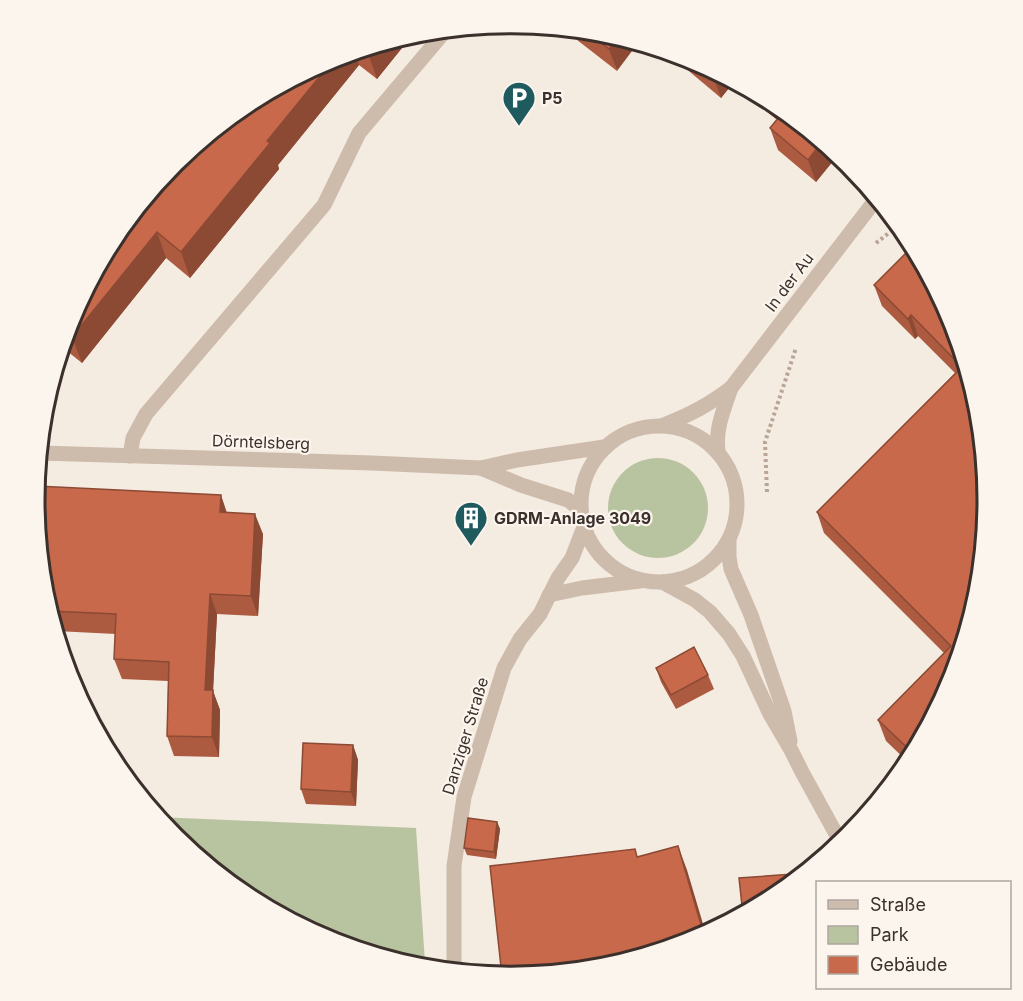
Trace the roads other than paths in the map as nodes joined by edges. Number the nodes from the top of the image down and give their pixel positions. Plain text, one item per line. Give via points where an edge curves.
1 (437, 40) edge
2 (872, 205) edge
3 (730, 388) junction
4 (664, 425) junction
5 (604, 447) junction
6 (718, 451) junction
7 (48, 453) edge
8 (130, 456) junction
9 (481, 468) junction
10 (580, 510) junction
11 (584, 527) junction
12 (729, 540) junction
13 (640, 581) junction
14 (664, 583) junction
15 (549, 596) junction
16 (791, 750) junction
17 (836, 834) edge
18 (454, 963) edge

1 - 8 street via 359,133 324,205 146,414 133,438
2 - 3 street, In der Au
3 - 4 street, In der Au via 711,403
3 - 6 street, In der Au via 719,426
4 - 5 street via 642,426
4 - 6 street via 684,429
5 - 9 street, Dörntelsberg
5 - 10 street via 590,466 582,487
6 - 12 street via 731,471 738,494 737,517
7 - 8 street, Dörntelsberg
8 - 9 street, Dörntelsberg
9 - 10 street, Dörntelsberg via 568,500
10 - 11 street
11 - 13 street via 596,551 615,569
11 - 15 street, Danziger Straße via 572,558
12 - 14 street via 713,562 690,576
12 - 16 street via 731,569 784,711
13 - 14 street
13 - 15 street
14 - 16 street via 695,600 729,634
15 - 18 street, Danziger Straße via 504,668 464,796 454,866
16 - 17 street

